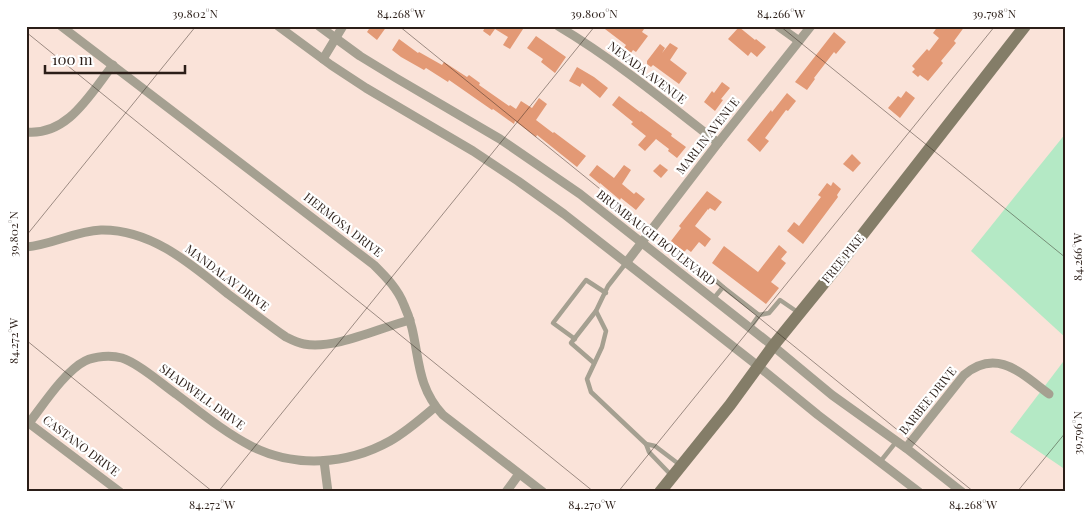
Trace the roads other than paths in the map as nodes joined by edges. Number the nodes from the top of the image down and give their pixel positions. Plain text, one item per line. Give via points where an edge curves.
1 (61, 26) edge
2 (278, 26) edge
3 (319, 26) edge
4 (343, 26) edge
5 (558, 26) edge
6 (778, 26) edge
7 (810, 26) edge
8 (1025, 26) edge
9 (335, 38) junction
10 (798, 41) junction
11 (323, 59) junction
12 (112, 65) junction
13 (26, 132) edge
14 (718, 143) junction
15 (641, 242) junction
16 (26, 247) edge
17 (626, 263) junction
18 (708, 274) dead end
19 (723, 287) junction
20 (606, 293) junction
21 (713, 300) junction
22 (596, 311) junction
23 (799, 313) junction
24 (759, 315) junction
25 (410, 320) junction
26 (750, 328) junction
27 (575, 338) junction
28 (773, 346) junction
29 (594, 363) junction
30 (758, 366) junction
31 (1049, 394) dead end
32 (435, 407) junction
33 (28, 422) edge
34 (897, 441) junction
35 (646, 444) junction
36 (906, 448) junction
37 (324, 461) junction
38 (880, 462) junction
39 (681, 466) junction
40 (519, 474) junction
41 (672, 476) junction
42 (120, 492) edge
43 (328, 492) edge
44 (506, 492) edge
45 (543, 492) edge
46 (660, 492) edge
47 (918, 492) edge
48 (962, 492) edge

1 - 12 street, HERMOSA DRIVE
2 - 11 street
3 - 9 street, BRUMBAUGH BOULEVARD
4 - 9 street
5 - 14 street, NEVADA AVENUE via 640,81
6 - 10 street
7 - 10 street, MARLIN AVENUE
8 - 23 main road, FREE PIKE
9 - 11 street
9 - 15 street, BRUMBAUGH BOULEVARD via 533,161
10 - 14 street, MARLIN AVENUE
11 - 17 street via 518,181
12 - 13 street via 68,119 41,132
12 - 25 street, HERMOSA DRIVE via 374,265 398,293
14 - 15 street, MARLIN AVENUE
15 - 17 street, MARLIN AVENUE
15 - 21 street, BRUMBAUGH BOULEVARD
16 - 25 street, MANDALAY DRIVE via 100,230 143,237 187,262 286,337 304,344 330,344
17 - 20 lane
17 - 30 street
18 - 19 lane
19 - 21 lane
19 - 24 lane
20 - 22 lane
20 - 27 lane via 586,280 553,323
21 - 26 street, BRUMBAUGH BOULEVARD
22 - 27 lane
22 - 29 lane via 606,331
23 - 24 lane via 780,300 769,314
23 - 28 main road, FREE PIKE
24 - 26 lane
25 - 32 street, HERMOSA DRIVE via 419,372
26 - 28 street, BRUMBAUGH BOULEVARD
27 - 29 lane via 571,343
28 - 30 main road, FREE PIKE
28 - 34 street, BRUMBAUGH BOULEVARD via 832,395
29 - 35 lane via 587,379 592,392
30 - 38 street
30 - 39 main road, FREE PIKE
31 - 36 street, BARBEE DRIVE via 1007,364 979,365 964,375
32 - 37 street, SHADWELL DRIVE via 415,424 373,450
32 - 40 street, HERMOSA DRIVE
33 - 37 street, SHADWELL DRIVE via 75,367 91,359 123,358 252,447 291,459
33 - 42 street, CASTANO DRIVE
34 - 36 street, BRUMBAUGH BOULEVARD
34 - 38 lane
35 - 39 lane via 655,446
35 - 41 lane via 649,452
36 - 48 street, BRUMBAUGH BOULEVARD
37 - 43 street
38 - 47 street
39 - 41 main road, FREE PIKE
40 - 44 street
40 - 45 street, HERMOSA DRIVE
41 - 46 main road, FREE PIKE

